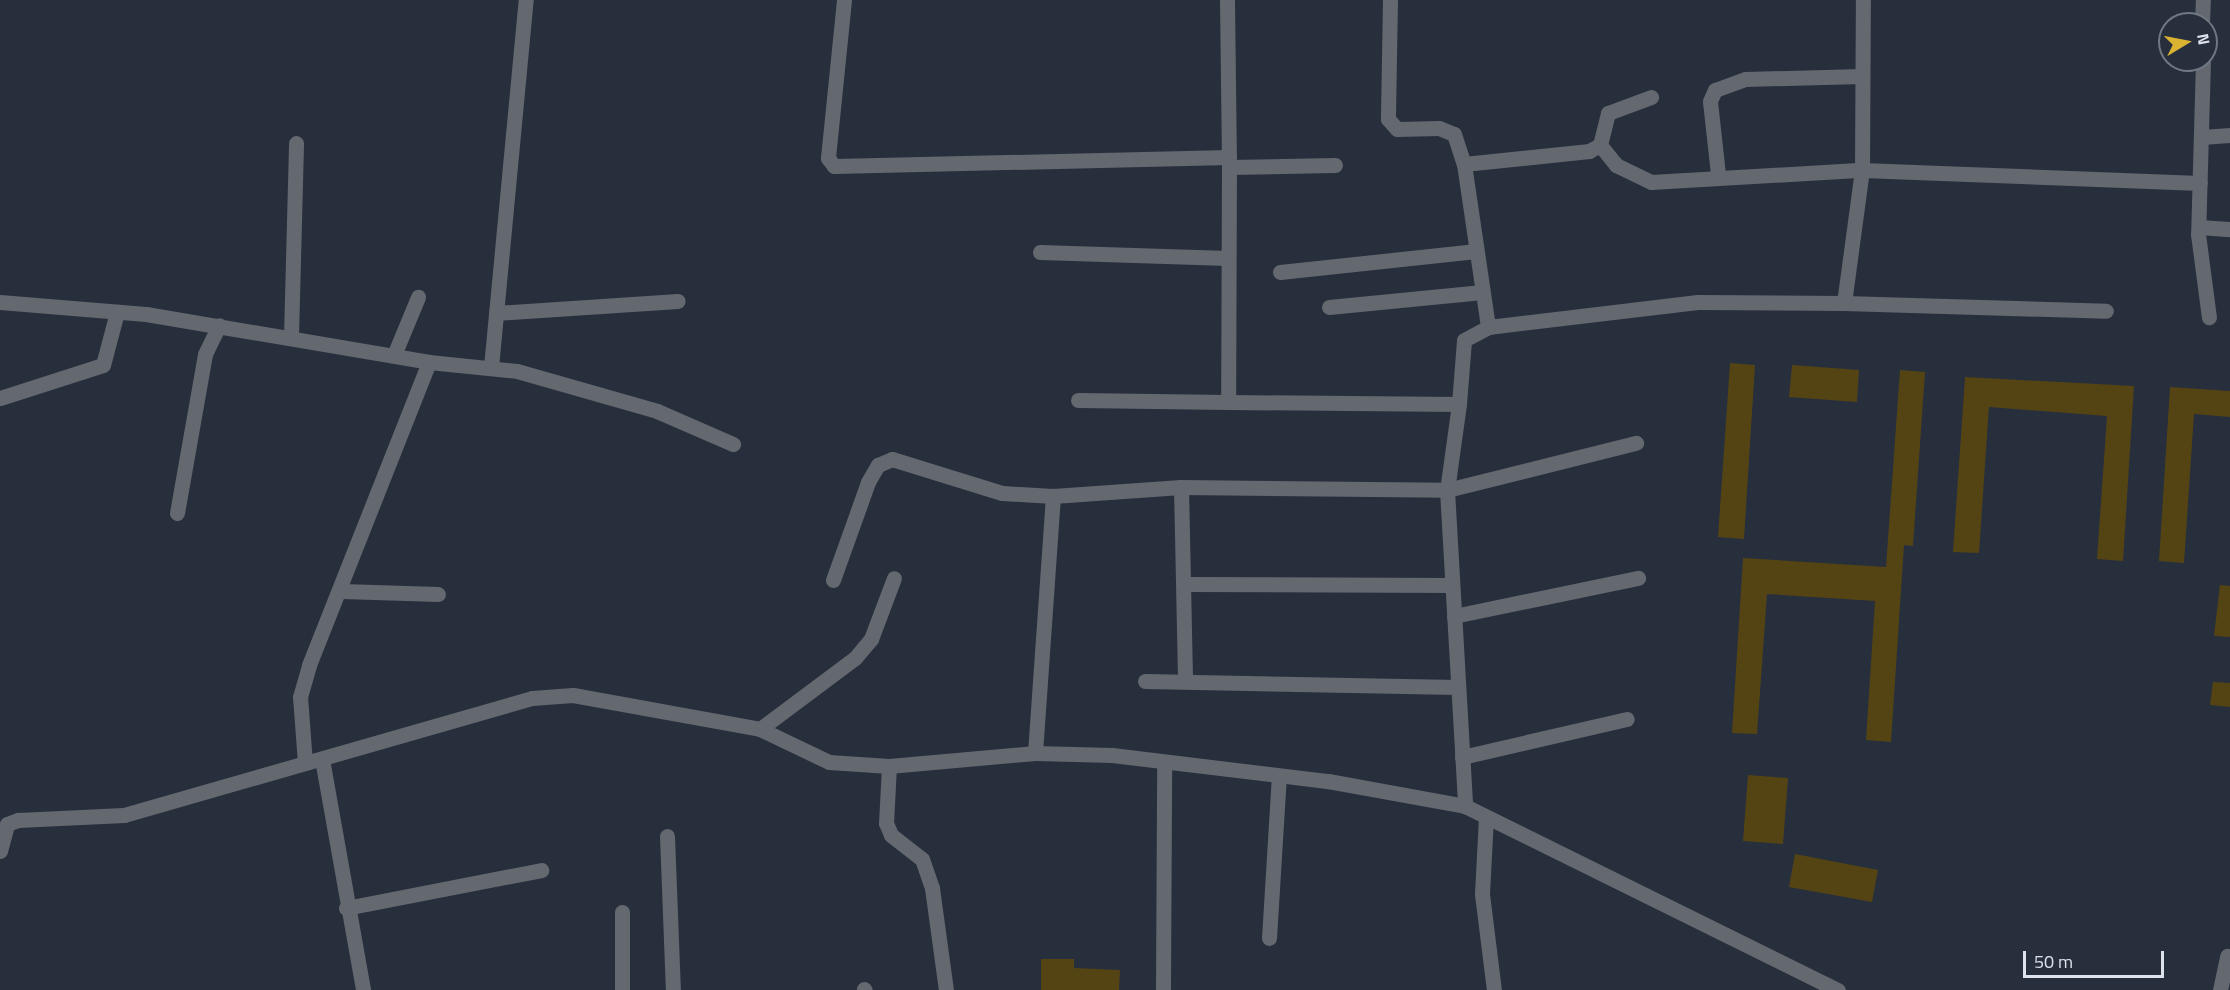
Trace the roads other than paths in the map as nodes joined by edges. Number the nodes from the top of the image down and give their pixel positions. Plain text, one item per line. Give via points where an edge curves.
1 (526, 0) edge
2 (844, 0) edge
3 (1227, 0) edge
4 (1390, 0) edge
5 (1863, 0) edge
6 (2203, 72) edge
7 (1862, 76) junction
8 (1651, 97) dead end
9 (2230, 135) edge
10 (2202, 137) junction
11 (296, 143) dead end
12 (1600, 145) junction
13 (1229, 162) junction
14 (1464, 164) junction
15 (1335, 165) dead end
16 (1862, 170) junction
17 (1718, 174) junction
18 (2200, 183) junction
19 (2199, 226) junction
20 (2230, 229) edge
21 (1476, 251) junction
22 (1040, 252) dead end
23 (1228, 258) junction
24 (1280, 272) dead end
25 (1482, 292) junction
26 (418, 297) dead end
27 (678, 301) dead end
28 (0, 302) edge
29 (1844, 303) junction
30 (1329, 307) dead end
31 (2106, 311) dead end
32 (117, 312) junction
33 (496, 313) junction
34 (2209, 317) dead end
35 (219, 326) junction
36 (1488, 327) junction
37 (291, 336) junction
38 (394, 355) junction
39 (429, 362) junction
40 (491, 367) junction
41 (0, 398) edge
42 (1078, 400) dead end
43 (1228, 402) junction
44 (1459, 404) junction
45 (1636, 443) dead end
46 (733, 444) dead end
47 (1181, 487) junction
48 (1447, 490) junction
49 (1053, 496) junction
50 (177, 513) dead end
51 (894, 578) dead end
52 (1638, 578) dead end
53 (833, 580) dead end
54 (1184, 584) junction
55 (1452, 585) junction
56 (342, 591) junction
57 (438, 594) dead end
58 (1454, 615) junction
59 (1185, 680) junction
60 (1145, 681) dead end
61 (1458, 687) junction
62 (1627, 719) dead end
63 (759, 729) junction
64 (1035, 753) junction
65 (1462, 757) junction
66 (322, 759) junction
67 (1164, 762) junction
68 (305, 763) junction
69 (889, 766) junction
70 (1279, 776) junction
71 (1465, 806) junction
72 (1486, 817) junction
73 (4, 823) edge
74 (668, 836) dead end
75 (0, 851) edge
76 (541, 870) dead end
77 (346, 908) junction
78 (622, 912) dead end
79 (1269, 938) dead end
80 (2227, 956) dead end
81 (363, 990) edge
82 (622, 990) edge
83 (673, 990) edge
84 (946, 990) edge
85 (1163, 990) edge
86 (1494, 990) edge
87 (1838, 990) edge
88 (2220, 990) edge

1 - 33 street
2 - 13 street via 828,158 834,166
3 - 13 street
4 - 14 street via 1388,119 1397,129 1449,130
5 - 7 street
6 - 10 street
7 - 16 street
7 - 17 street via 1745,79 1715,90 1710,101
8 - 12 street via 1608,113
9 - 10 street
10 - 18 street
11 - 37 street
12 - 14 street via 1579,155
12 - 17 street via 1616,165 1651,182
13 - 15 street
13 - 23 street
14 - 21 street
16 - 17 street
16 - 18 street
16 - 29 street
18 - 19 street
19 - 20 street
19 - 34 street
21 - 24 street
21 - 25 street
22 - 23 street
23 - 43 street
25 - 30 street
25 - 36 street
26 - 38 street
27 - 33 street
28 - 32 street
29 - 31 street
29 - 36 street via 1698,302
32 - 35 street
32 - 41 street via 104,365
33 - 40 street
35 - 37 street
35 - 50 street via 205,354
36 - 44 street via 1464,339
37 - 38 street
38 - 39 street
39 - 40 street
39 - 56 street
40 - 46 street via 657,411
42 - 43 street
43 - 44 street
44 - 48 street
45 - 48 street
47 - 48 street
47 - 49 street
47 - 54 street
48 - 55 street
49 - 53 street via 1002,493 892,459 878,465 868,482
49 - 64 street
51 - 63 street via 871,639 855,658
52 - 58 street
54 - 55 street
54 - 59 street
55 - 58 street
56 - 57 street
56 - 68 street via 300,697
58 - 61 street
59 - 60 street
59 - 61 street
61 - 65 street
62 - 65 street
63 - 66 street via 563,696 532,698
63 - 69 street via 829,762
64 - 67 street
64 - 69 street
65 - 71 street
66 - 68 street
66 - 77 street
67 - 70 street
67 - 85 street
68 - 73 street via 124,815 30,817
69 - 84 street via 886,823 891,835 922,860 932,888
70 - 71 street
70 - 79 street
71 - 72 street
72 - 86 street via 1482,894
72 - 87 street
73 - 75 street
74 - 83 street
76 - 77 street
77 - 81 street
78 - 82 street
80 - 88 street

